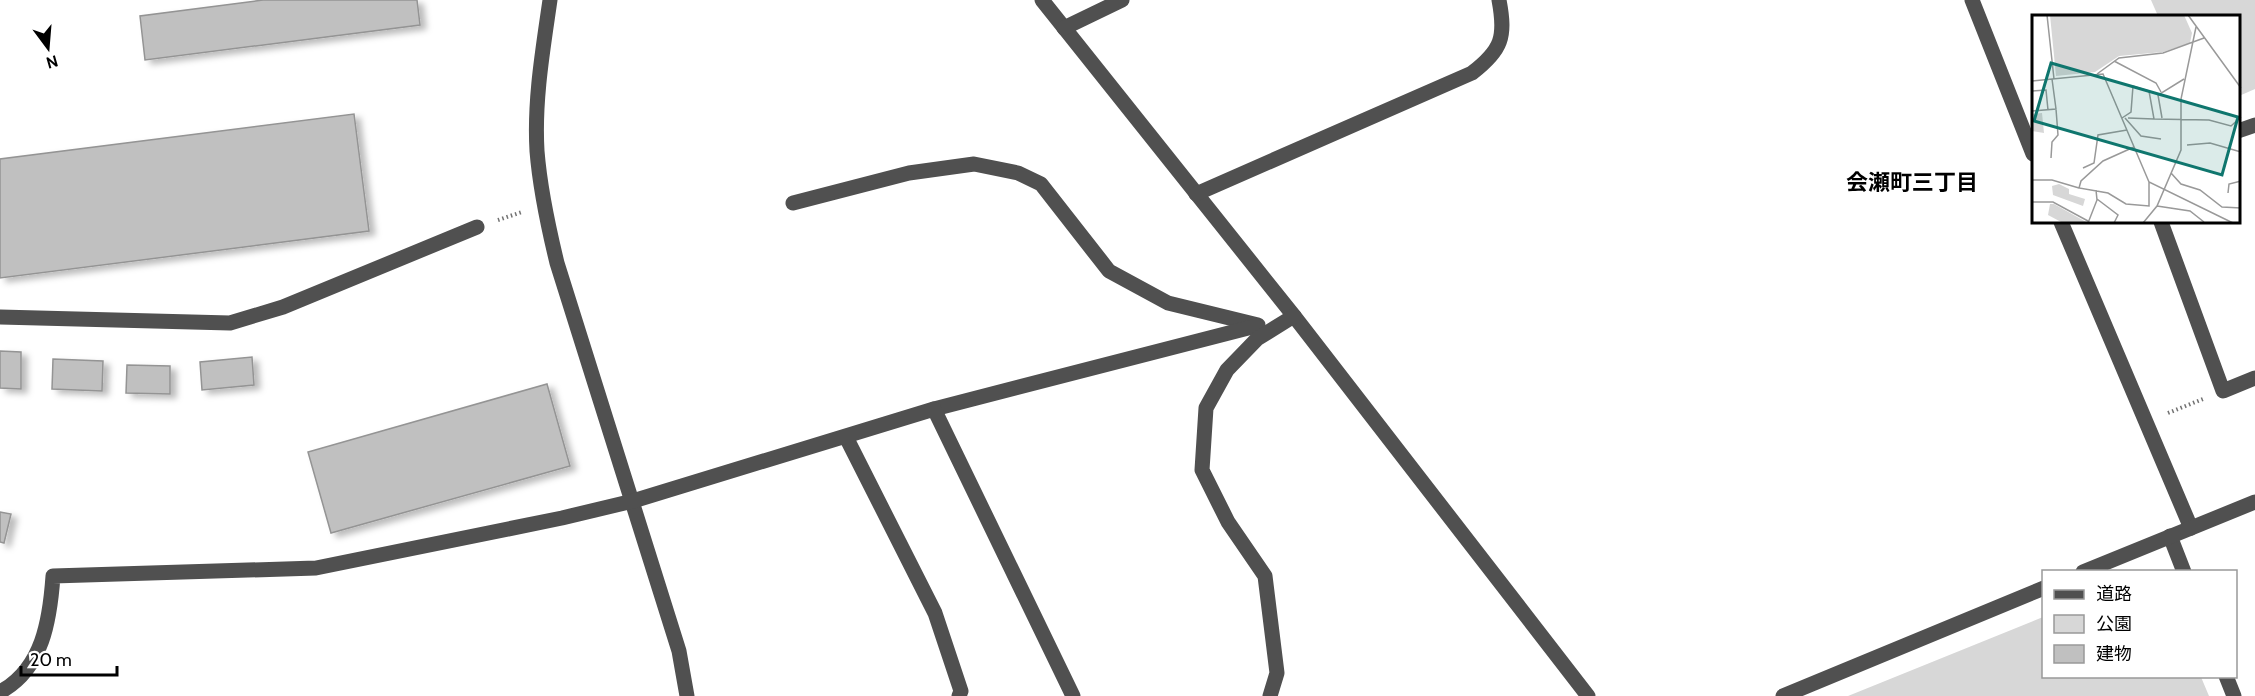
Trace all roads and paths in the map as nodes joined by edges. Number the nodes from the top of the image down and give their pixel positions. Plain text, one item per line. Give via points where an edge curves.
1 (550, 0) edge
2 (1042, 0) edge
3 (1122, 0) edge
4 (1499, 0) edge
5 (1972, 0) edge
6 (1064, 28) junction
7 (2255, 124) edge
8 (2240, 130) edge
9 (2032, 151) edge
10 (1196, 194) junction
11 (793, 203) dead end
12 (543, 206) junction
13 (2062, 224) edge
14 (2162, 224) edge
15 (477, 227) joint
16 (1294, 316) junction
17 (0, 317) edge
18 (1258, 325) junction
19 (2255, 378) edge
20 (2223, 391) junction
21 (934, 409) junction
22 (2146, 422) junction
23 (846, 437) junction
24 (633, 501) junction
25 (2255, 502) edge
26 (2191, 528) junction
27 (2170, 536) junction
28 (2088, 570) edge
29 (2183, 570) edge
30 (2042, 588) edge
31 (2227, 678) edge
32 (0, 692) edge
33 (687, 696) edge
34 (959, 696) edge
35 (1073, 696) edge
36 (1270, 696) edge
37 (1588, 696) edge
38 (1783, 696) edge
39 (2234, 696) edge

1 - 12 street via 539,76 537,149
2 - 6 street
3 - 6 street
4 - 10 street via 1503,34 1497,52 1472,73
5 - 9 street
6 - 10 street
7 - 8 street
10 - 16 street
11 - 18 street via 909,173 974,164 1018,173 1041,184 1109,271 1168,303
12 - 15 path
12 - 24 street via 557,263
13 - 22 street
14 - 20 street
15 - 17 street via 284,307 230,323
16 - 18 street
16 - 36 street via 1257,339 1227,370 1206,408 1202,470 1228,522 1265,576 1277,673
16 - 37 street
18 - 21 street
19 - 20 street
20 - 22 path
21 - 23 street
21 - 35 street
22 - 26 street
23 - 24 street
23 - 34 street via 935,613 961,691
24 - 32 street via 316,568 53,576 51,616 37,655 10,687
24 - 33 street via 679,651
25 - 26 street
26 - 27 street
27 - 28 street
27 - 29 street
30 - 38 street
31 - 39 street

